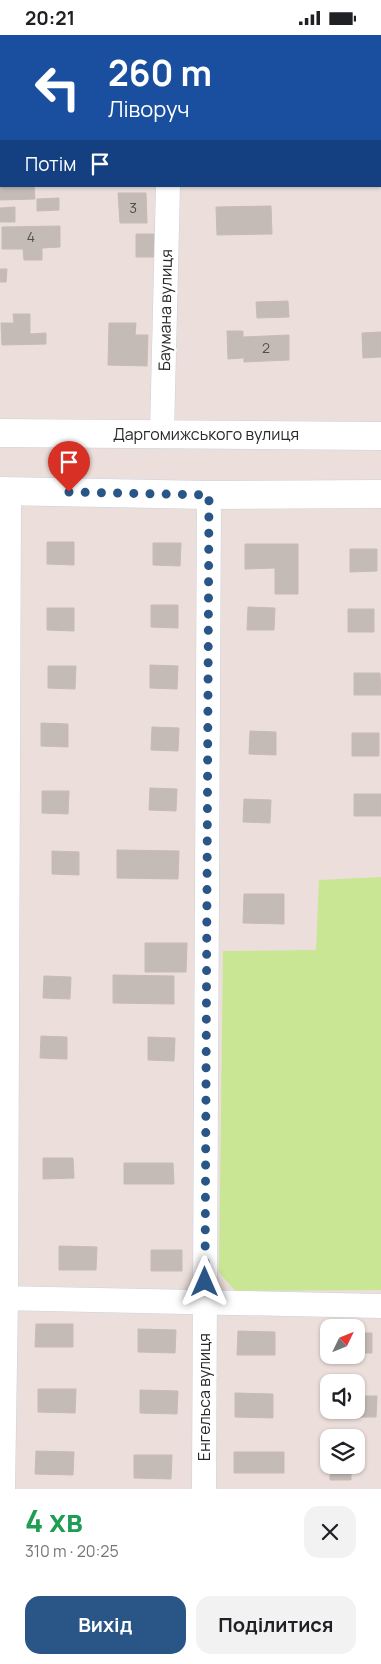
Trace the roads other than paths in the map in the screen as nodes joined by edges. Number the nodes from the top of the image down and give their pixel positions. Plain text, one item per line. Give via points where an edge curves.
1 (168, 187) edge
2 (0, 433) edge
3 (162, 433) junction
4 (381, 436) edge
5 (4, 491) edge
6 (381, 494) edge
7 (209, 495) junction
8 (3, 1298) edge
9 (204, 1302) junction
10 (381, 1306) edge
11 (3, 1489) edge
12 (204, 1489) edge

1 - 3 street, Баумана вулиця
2 - 3 street, Даргомижського вулиця
3 - 4 street, Даргомижського вулиця
5 - 7 street
5 - 8 street
6 - 7 street
7 - 9 street, Енгельса вулиця
8 - 9 street
8 - 11 street
9 - 10 street
9 - 12 street, Енгельса вулиця

